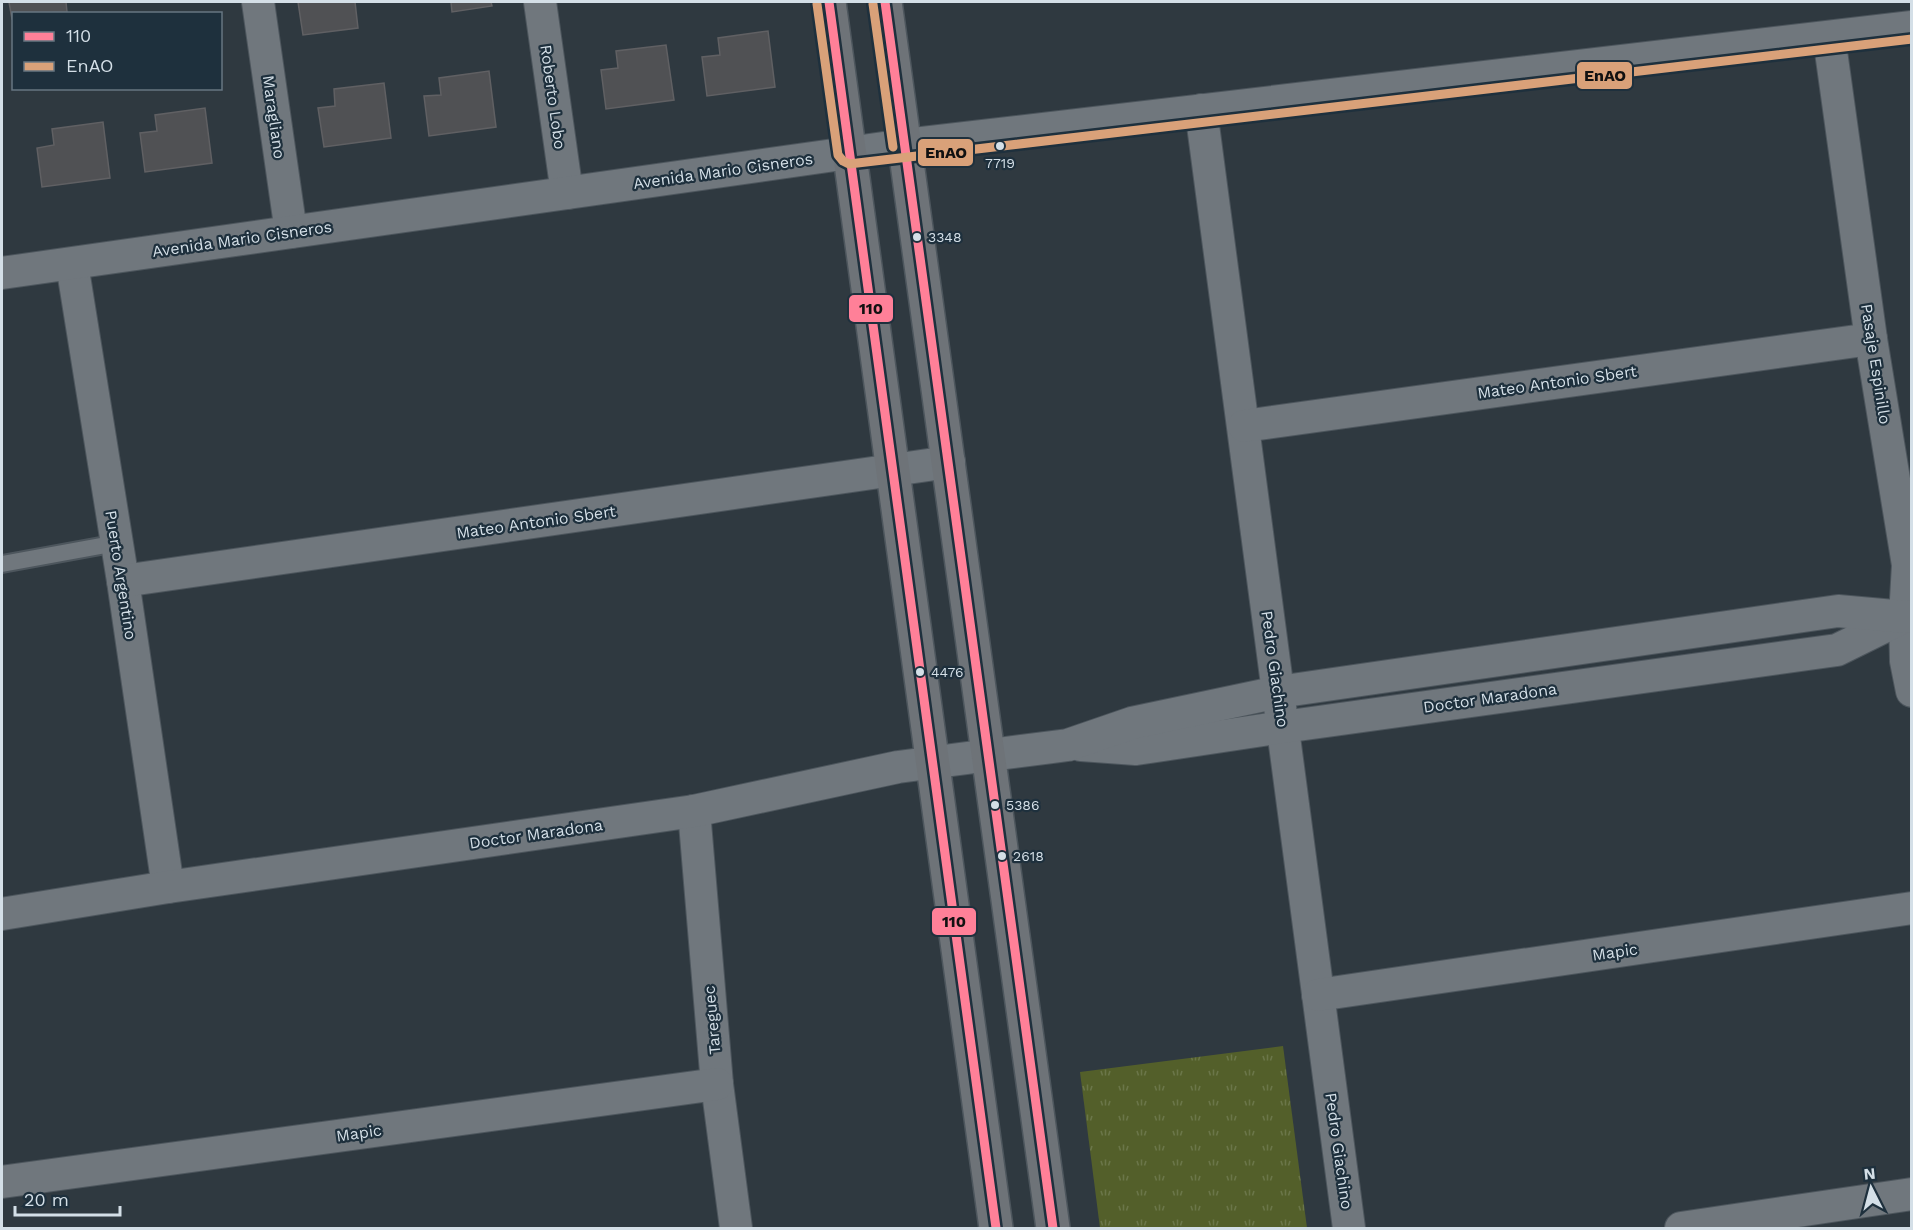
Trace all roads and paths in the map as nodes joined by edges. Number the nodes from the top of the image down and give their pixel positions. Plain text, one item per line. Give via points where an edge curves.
1 (258, 2) edge
2 (540, 2) edge
3 (830, 2) edge
4 (885, 2) edge
5 (1911, 27) edge
6 (1829, 37) junction
7 (1201, 110) junction
8 (905, 145) junction
9 (850, 152) junction
10 (567, 193) junction
11 (291, 232) junction
12 (72, 264) junction
13 (2, 268) edge
14 (1871, 339) junction
15 (1244, 426) junction
16 (949, 462) junction
17 (894, 471) junction
18 (117, 543) junction
19 (2, 564) edge
20 (123, 581) junction
21 (1908, 617) edge
22 (1911, 691) edge
23 (1278, 692) junction
24 (1283, 727) junction
25 (1068, 744) junction
26 (988, 755) junction
27 (934, 763) junction
28 (694, 811) junction
29 (168, 887) junction
30 (1911, 909) edge
31 (2, 914) edge
32 (1318, 995) junction
33 (717, 1084) junction
34 (2, 1182) edge
35 (1911, 1194) edge
36 (736, 1228) edge
37 (996, 1228) edge
38 (1053, 1228) edge
39 (1349, 1228) edge
40 (1682, 1228) edge

1 - 11 street, Maragliano
2 - 10 street, Roberto Lobo
3 - 9 street
4 - 8 street
5 - 6 street, Avenida Mario Cisneros
6 - 7 street, Avenida Mario Cisneros
6 - 14 street, Pasaje Espinillo
7 - 8 street, Avenida Mario Cisneros
7 - 15 street, Pedro Giachino
8 - 9 street, Avenida Mario Cisneros
8 - 16 street
9 - 10 street, Avenida Mario Cisneros
9 - 17 street
10 - 11 street, Avenida Mario Cisneros
11 - 12 street, Avenida Mario Cisneros
12 - 13 street, Avenida Mario Cisneros
12 - 18 street, Puerto Argentino
14 - 15 street, Mateo Antonio Sbert
14 - 21 street, Pasaje Espinillo via 1908,565
15 - 23 street, Pedro Giachino
16 - 17 street, Mateo Antonio Sbert
16 - 26 street
17 - 20 street, Mateo Antonio Sbert
17 - 27 street
18 - 19 lane
18 - 20 street, Puerto Argentino
20 - 29 street, Puerto Argentino
21 - 22 street, Pasaje Espinillo via 1906,661
21 - 23 street, Doctor Maradona via 1838,611
21 - 24 street, Doctor Maradona via 1837,650
23 - 24 street, Pedro Giachino
23 - 25 street, Doctor Maradona via 1132,723
24 - 25 street, Doctor Maradona via 1136,749
24 - 32 street, Pedro Giachino
25 - 26 street, Doctor Maradona
26 - 27 street, Doctor Maradona
26 - 38 street
27 - 28 street, Doctor Maradona via 898,767
27 - 37 street
28 - 29 street, Doctor Maradona
28 - 33 street, Tareguec
29 - 31 street, Doctor Maradona
30 - 32 street, Mapic
32 - 39 street, Pedro Giachino
33 - 34 street, Mapic
33 - 36 street, Tareguec
35 - 40 street

